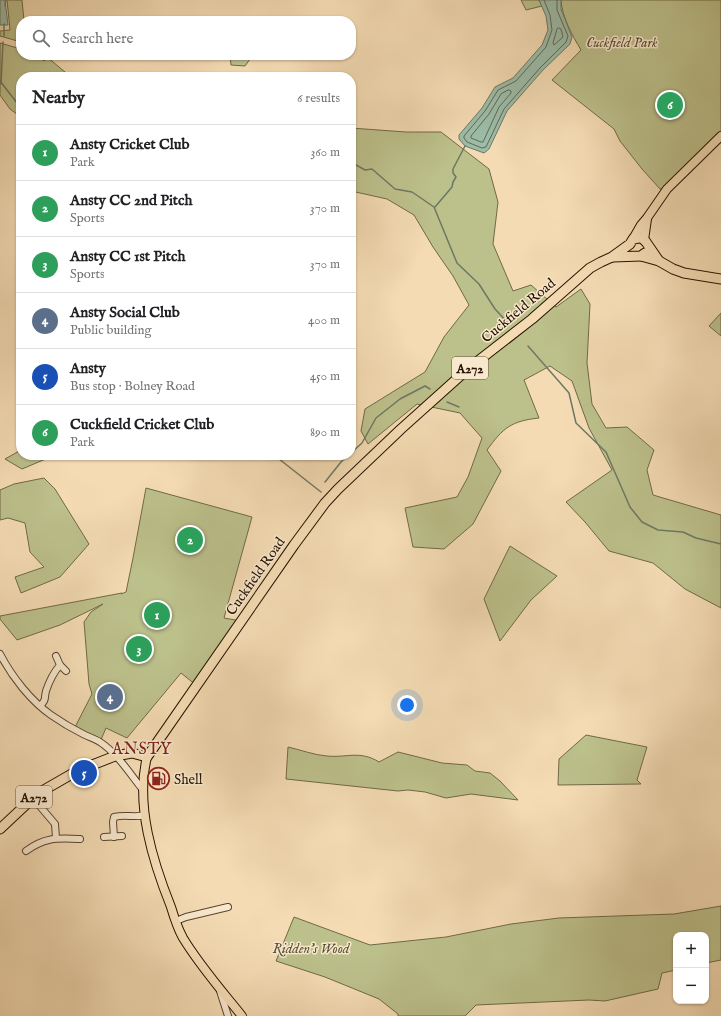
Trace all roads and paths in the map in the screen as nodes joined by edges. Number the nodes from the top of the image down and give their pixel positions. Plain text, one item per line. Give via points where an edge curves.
1 (721, 136) edge
2 (647, 218) junction
3 (631, 242) junction
4 (646, 242) junction
5 (638, 256) junction
6 (612, 257) junction
7 (660, 262) junction
8 (721, 279) edge
9 (0, 654) edge
10 (56, 656) dead end
11 (60, 665) junction
12 (66, 671) dead end
13 (40, 706) junction
14 (115, 756) junction
15 (147, 756) junction
16 (143, 790) junction
17 (34, 798) junction
18 (145, 815) junction
19 (0, 829) edge
20 (122, 836) dead end
21 (104, 837) dead end
22 (114, 837) junction
23 (56, 838) junction
24 (80, 839) dead end
25 (26, 851) dead end
26 (228, 908) dead end
27 (176, 921) junction
28 (228, 1004) junction
29 (228, 1016) edge
30 (242, 1016) edge

1 - 2 main road via 667,189
2 - 3 main road
2 - 4 main road
3 - 4 highway via 638,238
3 - 5 highway via 630,251
3 - 6 highway, Cuckfield Road / A272
4 - 5 highway via 647,251
4 - 7 highway, A272
5 - 6 highway, Cuckfield Road / A272
5 - 7 highway, A272
6 - 15 highway, Cuckfield Road / A272 via 590,268 532,319 469,368 338,489 294,545
7 - 8 highway, A272 via 684,273
9 - 13 street via 7,667
10 - 11 street
11 - 12 street
11 - 13 street via 46,692 45,701
13 - 14 street via 80,733 100,742
14 - 15 highway, A272 via 132,753
14 - 16 street
14 - 17 highway, A272 via 74,773
15 - 16 main road, Cuckfield Road
16 - 18 main road, Cuckfield Road
17 - 19 highway, A272
17 - 23 street via 55,824
18 - 22 street via 114,817
18 - 27 main road, Cuckfield Road via 161,883
20 - 22 street
21 - 22 street
23 - 24 street
23 - 25 street via 35,844
26 - 27 street
27 - 28 main road, Cuckfield Road via 183,937
28 - 29 street
28 - 30 main road, Cuckfield Road

